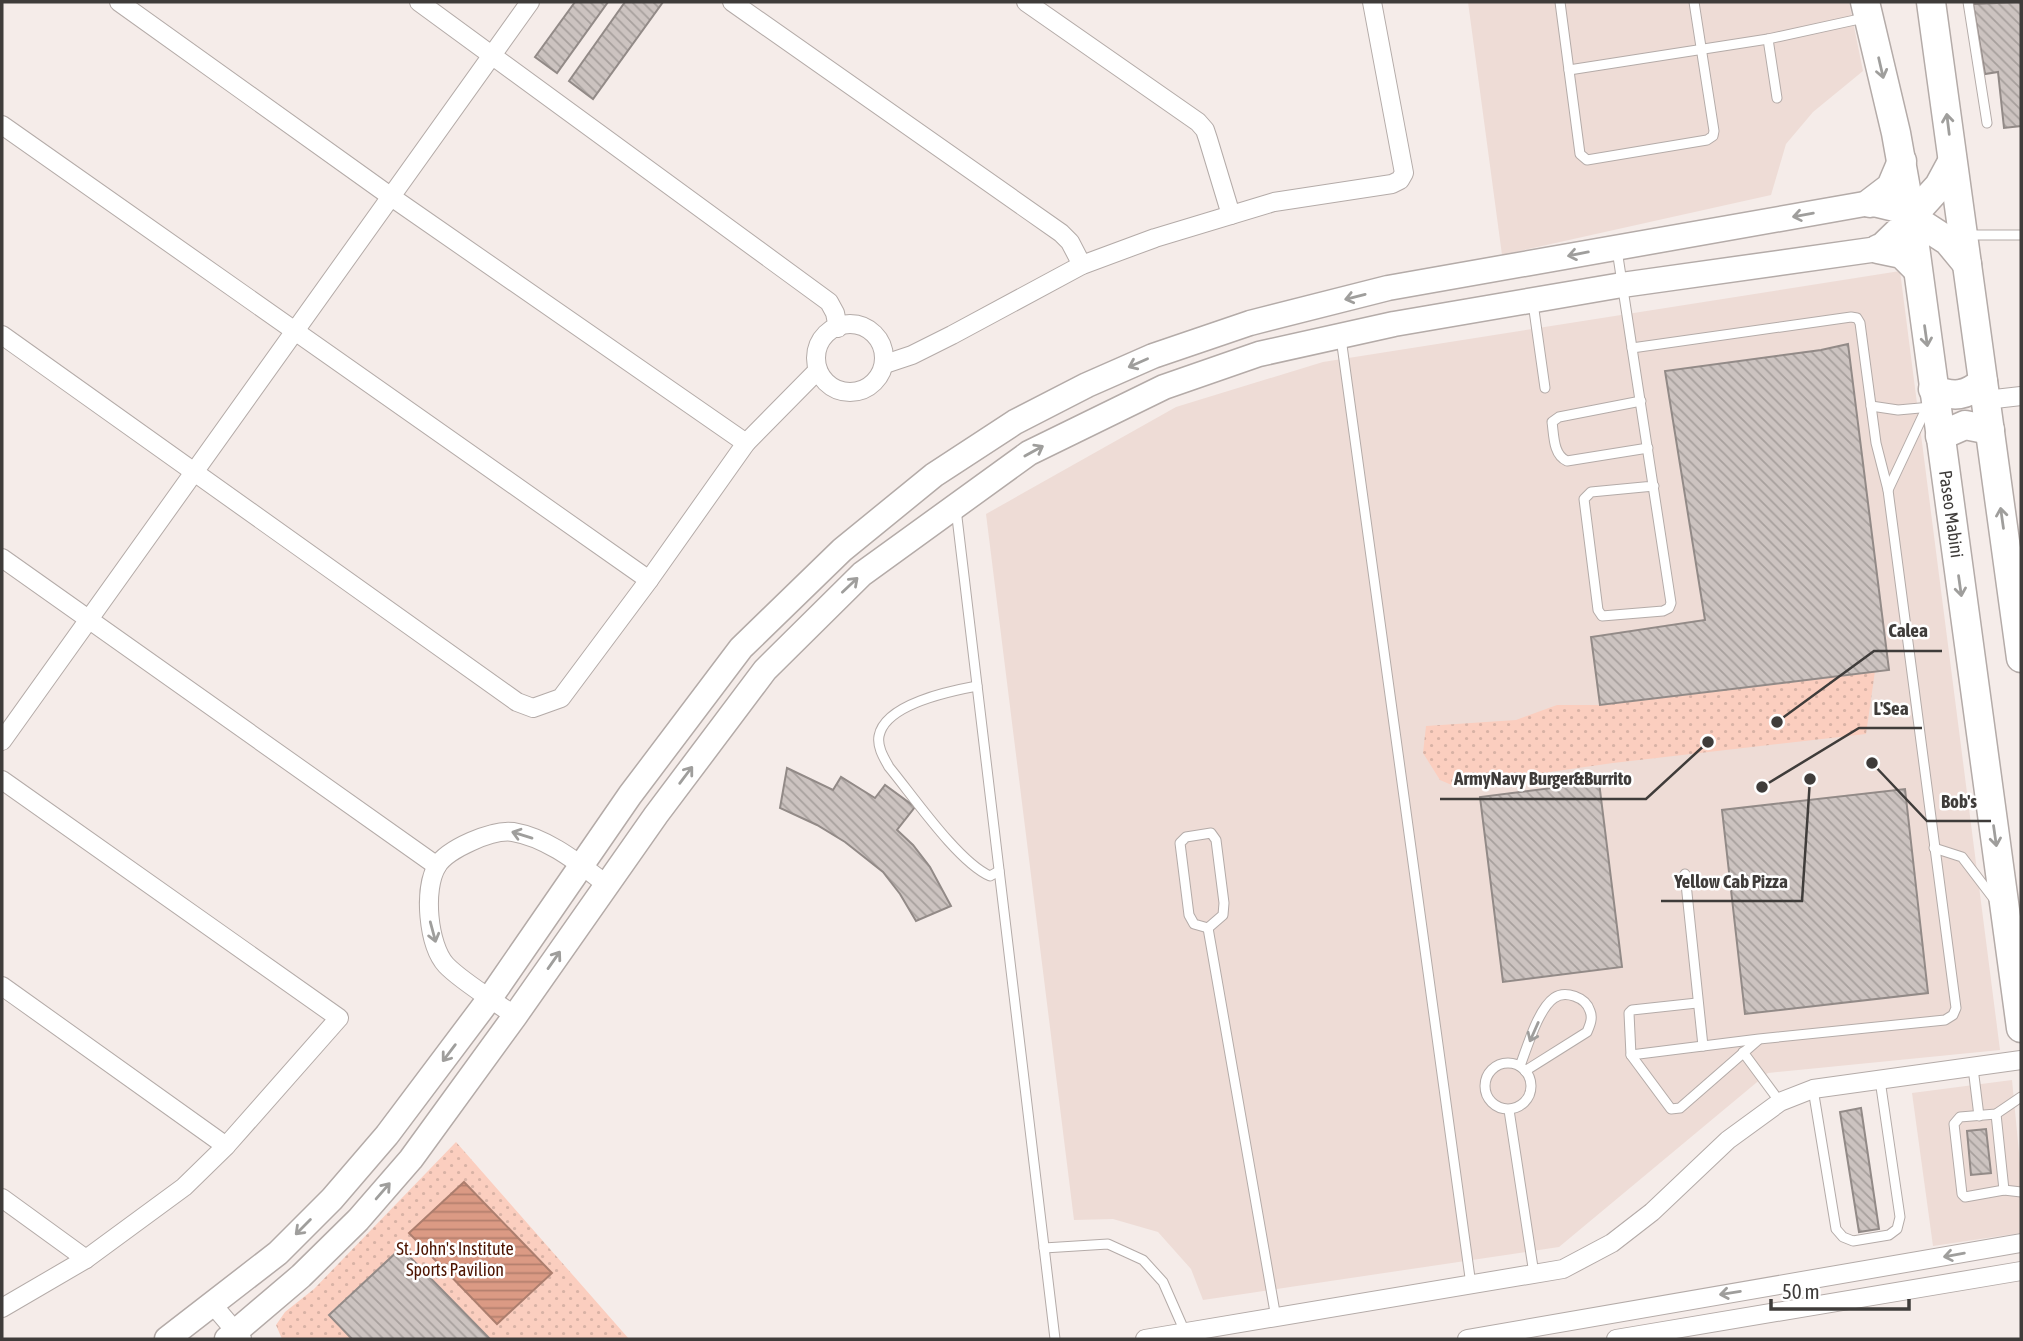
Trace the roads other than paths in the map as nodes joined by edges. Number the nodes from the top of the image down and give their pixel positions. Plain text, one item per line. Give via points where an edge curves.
1 (119, 2) edge
2 (419, 2) edge
3 (530, 2) edge
4 (732, 2) edge
5 (1026, 2) edge
6 (1372, 2) edge
7 (1560, 2) edge
8 (1694, 2) edge
9 (1931, 2) edge
10 (1968, 2) edge
11 (1867, 9) edge
12 (1768, 38) junction
13 (1700, 49) junction
14 (492, 54) junction
15 (1569, 70) junction
16 (1777, 98) dead end
17 (1987, 123) dead end
18 (2, 125) edge
19 (1902, 161) junction
20 (1952, 162) junction
21 (390, 196) junction
22 (1870, 203) junction
23 (1231, 215) junction
24 (1911, 217) junction
25 (2021, 235) edge
26 (1963, 236) junction
27 (1617, 247) junction
28 (1878, 249) junction
29 (1967, 264) junction
30 (1082, 265) junction
31 (1917, 269) junction
32 (1622, 285) junction
33 (1388, 288) junction
34 (1533, 301) junction
35 (1394, 324) junction
36 (838, 328) junction
37 (295, 333) junction
38 (2, 335) edge
39 (1341, 337) junction
40 (1632, 348) junction
41 (885, 363) junction
42 (818, 370) junction
43 (1545, 388) dead end
44 (1984, 391) junction
45 (2021, 396) edge
46 (1641, 401) junction
47 (1932, 401) junction
48 (1871, 406) junction
49 (1990, 430) junction
50 (1940, 436) junction
51 (746, 443) junction
52 (1648, 448) junction
53 (196, 472) junction
54 (1654, 486) junction
55 (1888, 490) junction
56 (956, 504) junction
57 (2, 558) edge
58 (649, 580) junction
59 (802, 587) junction
60 (824, 610) junction
61 (89, 620) junction
62 (2021, 659) edge
63 (977, 686) junction
64 (2, 741) edge
65 (2, 780) edge
66 (1934, 848) junction
67 (437, 866) junction
68 (582, 866) junction
69 (999, 871) junction
70 (1685, 874) dead end
71 (606, 884) junction
72 (1208, 928) junction
73 (2009, 940) junction
74 (2, 986) edge
75 (490, 998) junction
76 (1698, 1003) junction
77 (515, 1016) junction
78 (2021, 1028) edge
79 (1759, 1039) junction
80 (1703, 1046) junction
81 (1743, 1052) junction
82 (1631, 1055) junction
83 (2021, 1060) edge
84 (1973, 1068) junction
85 (1523, 1069) junction
86 (1880, 1080) junction
87 (1813, 1089) junction
88 (2021, 1097) edge
89 (1780, 1102) junction
90 (1510, 1110) junction
91 (1996, 1114) junction
92 (1979, 1116) junction
93 (226, 1146) junction
94 (2004, 1190) junction
95 (2021, 1192) edge
96 (2, 1198) edge
97 (2021, 1243) edge
98 (1044, 1248) junction
99 (86, 1259) junction
100 (1863, 1271) junction
101 (2021, 1271) edge
102 (1535, 1276) junction
103 (1471, 1286) junction
104 (1866, 1297) junction
105 (213, 1305) junction
106 (1646, 1307) junction
107 (2, 1308) edge
108 (1276, 1318) junction
109 (1185, 1332) junction
110 (1651, 1333) junction
111 (235, 1337) edge
112 (1490, 1337) edge
113 (167, 1339) edge
114 (1055, 1339) edge
115 (1145, 1339) edge
116 (1467, 1339) edge
117 (1616, 1339) edge

1 - 21 street
2 - 14 street
3 - 14 street
4 - 30 street via 1061,233
5 - 23 street via 1198,122 1205,130
6 - 23 street via 1404,173 1400,180 1274,202
7 - 15 lane
8 - 13 lane
20 -> 9 main road
10 - 17 lane
11 - 12 lane
11 -> 19 main road, Paseo Mabini
12 - 13 lane
12 - 16 lane
13 - 15 lane
13 - 15 lane via 1713,136 1587,160 1580,154
14 - 21 street
14 - 36 street via 829,302
18 - 37 street
19 - 22 main road via 1891,187
19 - 24 main road, Paseo Mabini
20 - 24 main road via 1939,186
20 - 26 main road
21 - 37 street
21 - 51 street
22 - 24 street
22 -> 27 street
23 - 30 street
24 - 28 street
24 - 29 main road via 1948,241
24 - 31 main road, Paseo Mabini
25 - 26 lane
26 - 29 main road
27 - 32 lane
27 -> 33 street
28 - 31 main road via 1902,254
28 - 32 street
29 - 44 main road
30 - 41 street via 912,355
31 -> 47 main road, Paseo Mabini
32 - 34 street
32 - 40 lane
33 - 35 street
33 -> 59 street via 1250,323 1153,356 1087,385 1015,422 934,475
34 - 35 street
34 - 43 lane
35 - 39 street
36 - 41 street via 851,324 867,328 881,345
36 - 42 street via 822,340 816,353
37 - 53 street
37 - 58 street
38 - 53 street
56 -> 39 street via 1029,453 1164,387 1259,354
39 - 103 lane
40 - 46 lane
40 - 48 lane via 1857,318
41 - 42 street via 875,382 858,390 834,387
42 - 51 street
44 - 45 street
44 - 47 main road
44 - 49 main road
46 - 52 lane
46 - 52 lane via 1552,422 1557,451 1567,461
47 - 48 lane via 1883,409
47 - 50 main road, Paseo Mabini
47 - 55 lane
48 - 55 lane
49 - 50 main road via 1965,425
62 -> 49 main road
50 -> 73 main road, Paseo Mabini
51 - 58 street
52 - 54 lane
53 - 58 street via 517,702 533,708 561,698
53 - 61 street
54 - 54 lane via 1591,492 1584,499 1602,616 1669,608
55 - 66 lane
60 -> 56 street via 862,574
56 - 63 lane
57 - 61 street
59 - 60 street
59 - 68 street via 741,648
71 -> 60 street via 765,670
61 - 64 street
61 - 67 street
63 - 69 lane
63 - 69 lane via 949,691 887,718 878,737 889,767 959,852 976,870 989,876
65 - 93 street via 339,1018
66 - 73 lane via 1962,857 1994,898
66 - 79 lane via 1956,1007 1953,1015 1945,1020
68 -> 67 street via 545,842 510,831 478,838
67 -> 75 street via 428,906 432,934 444,964
68 - 71 street
68 - 75 street
69 - 98 lane
70 - 76 lane
77 -> 71 street
72 - 72 lane via 1223,915 1224,903 1216,840 1211,834 1186,837 1180,843 1189,915 1194,923
72 - 108 lane
73 - 78 main road, Paseo Mabini
74 - 93 street
75 - 77 street
75 -> 105 street via 387,1135 331,1199 278,1253
76 - 80 lane
76 - 82 lane via 1630,1011
111 -> 77 street via 358,1220 411,1159
79 - 80 lane
79 - 81 lane
80 - 82 lane
81 - 82 lane via 1676,1110
81 - 89 lane
83 - 84 street
84 - 86 street
84 - 92 lane
85 -> 85 lane via 1587,1032 1590,1011 1584,1002 1568,995 1552,1000 1532,1034
85 - 90 lane via 1531,1081 1529,1097
85 - 90 lane via 1501,1064 1485,1080 1489,1101
86 - 87 street
86 - 87 lane via 1900,1217 1897,1229 1889,1235 1853,1241 1836,1229
87 - 89 street
88 - 91 lane
89 - 102 street via 1728,1140 1612,1244 1563,1269
90 - 102 lane
91 - 92 lane
91 - 94 lane
92 - 94 lane via 1961,1117 1954,1124 1962,1194 1967,1198
93 - 99 street via 184,1187
94 - 95 lane
96 - 99 street
97 -> 100 street
98 - 109 lane via 1108,1244 1143,1260 1163,1282
98 - 114 lane
99 - 107 street
100 - 104 street
100 -> 106 street
101 - 104 street
102 - 103 street
103 - 108 street
104 - 110 street
105 - 111 street
105 - 113 street
106 - 110 street
106 - 112 street
108 - 109 street
109 - 115 street
110 - 117 street
112 - 116 street

